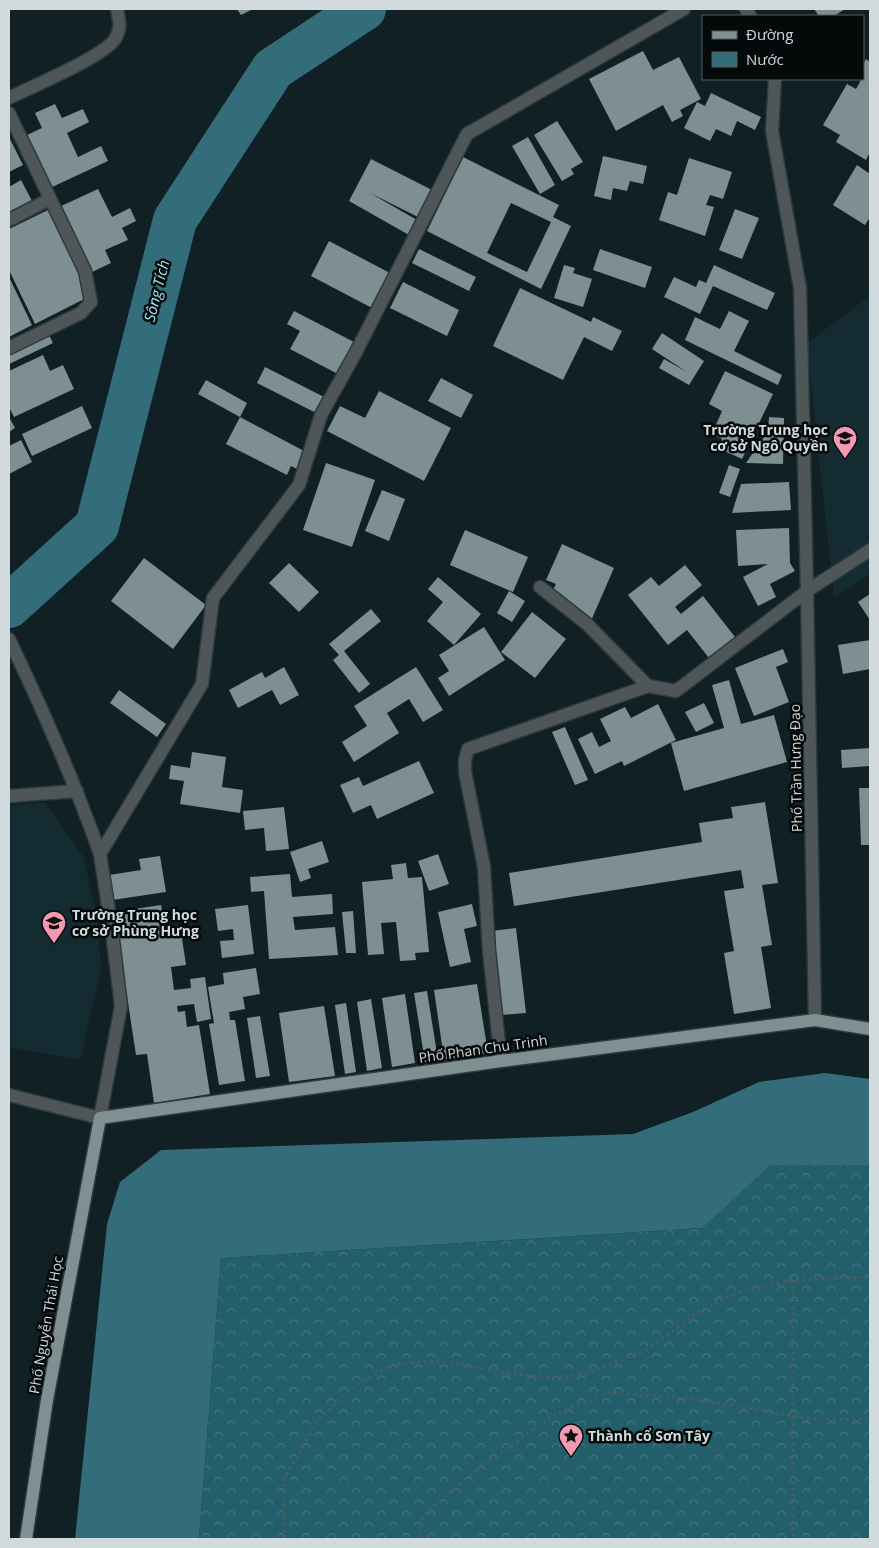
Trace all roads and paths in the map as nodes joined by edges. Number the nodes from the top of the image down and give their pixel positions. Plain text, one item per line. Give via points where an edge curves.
1 (116, 9) edge
2 (684, 9) edge
3 (775, 80) edge
4 (9, 98) edge
5 (9, 114) edge
6 (50, 200) junction
7 (9, 220) edge
8 (9, 348) edge
9 (870, 550) edge
10 (540, 587) dead end
11 (807, 591) junction
12 (9, 639) edge
13 (648, 686) junction
14 (78, 791) junction
15 (9, 796) edge
16 (100, 854) junction
17 (815, 1020) junction
18 (870, 1029) edge
19 (501, 1061) junction
20 (9, 1095) edge
21 (100, 1118) junction
22 (870, 1278) edge
23 (793, 1280) junction
24 (792, 1416) junction
25 (870, 1419) edge
26 (26, 1539) edge
27 (284, 1539) edge
28 (419, 1539) edge
29 (794, 1539) edge

1 - 4 street via 120,24 114,40 100,52
2 - 16 street via 467,134 321,415 299,485 213,598 202,684
3 - 11 street, Phố Trần Hưng Đạo via 772,131 800,288
5 - 6 street
6 - 7 street
6 - 8 street via 85,271 92,302 81,313
9 - 11 street
10 - 13 street via 587,624
11 - 13 street via 676,691
11 - 17 street, Phố Trần Hưng Đạo
12 - 14 street
13 - 19 street via 468,749 465,772 484,868
14 - 15 street
14 - 16 street
16 - 21 street via 121,1006
17 - 18 main road, Phố Phan Chu Trinh
17 - 19 main road, Phố Phan Chu Trinh
19 - 21 main road, Phố Phan Chu Trinh
20 - 21 street
21 - 26 main road, Phố Nguyễn Thái Học via 47,1400
22 - 23 path
23 - 24 path
23 - 27 path via 736,1293 697,1312 645,1351 588,1373 554,1378 439,1361 394,1364 356,1385 316,1422 283,1481
24 - 25 path
24 - 28 path via 687,1398 608,1393 556,1414 480,1467 423,1516
24 - 29 path

